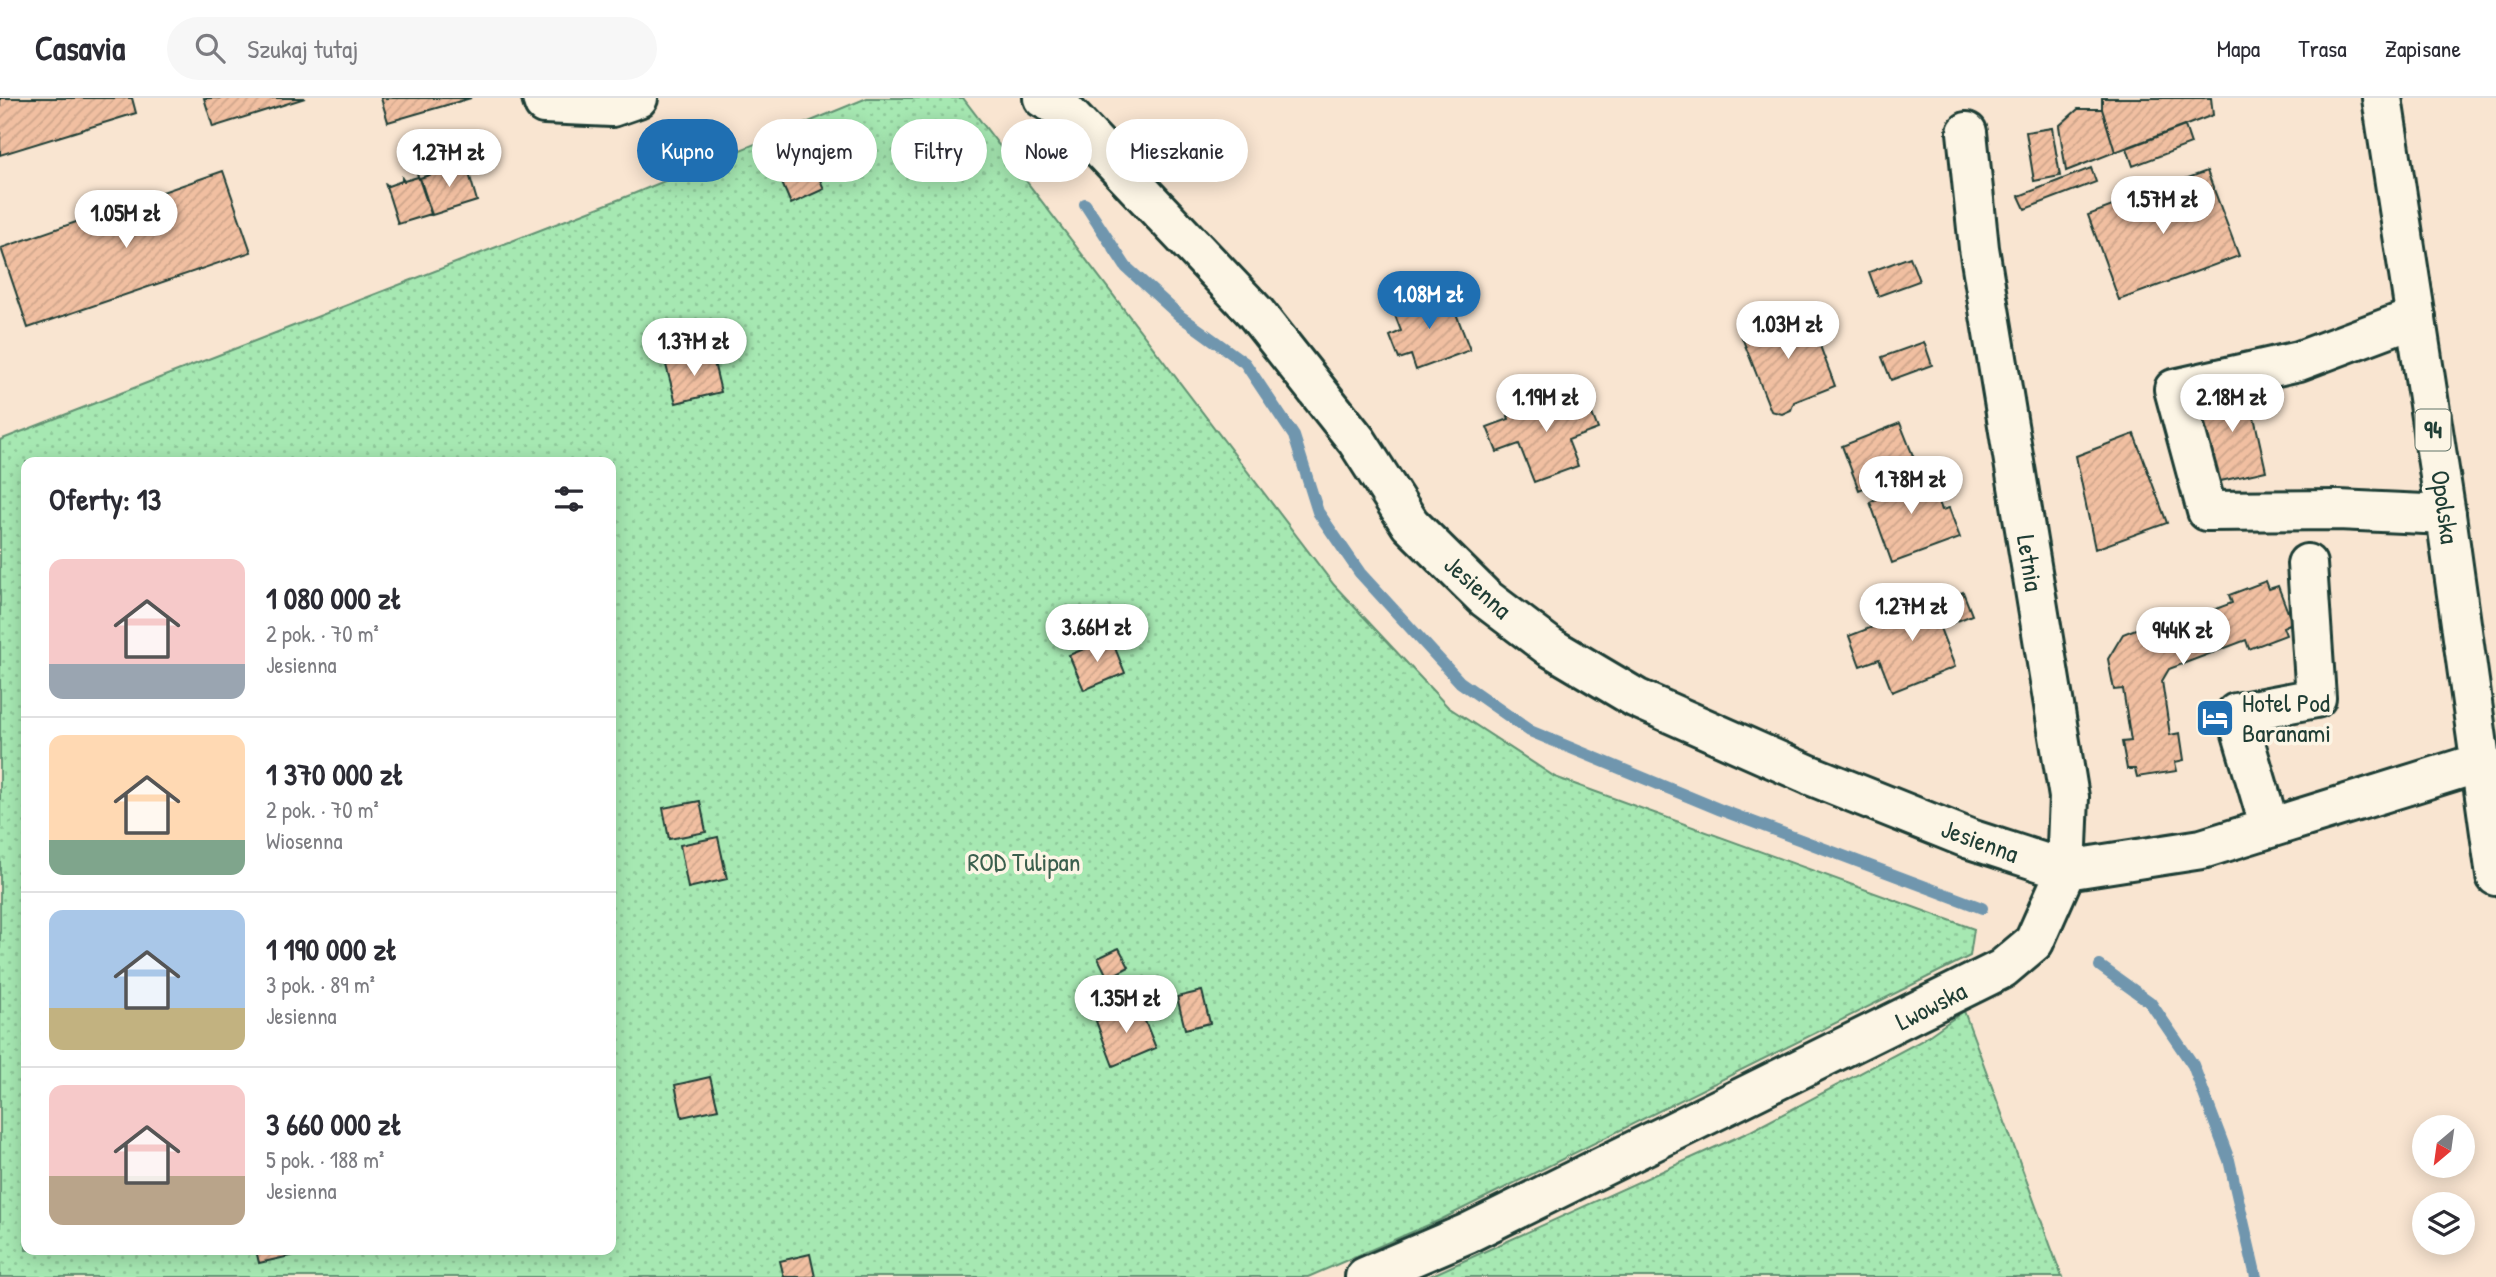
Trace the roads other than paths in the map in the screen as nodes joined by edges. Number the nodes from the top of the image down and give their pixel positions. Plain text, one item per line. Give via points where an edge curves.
1 (638, 98) edge
2 (1043, 98) edge
3 (2382, 98) edge
4 (543, 101) edge
5 (1967, 132) dead end
6 (2416, 317) junction
7 (2446, 515) junction
8 (2307, 564) dead end
9 (2479, 763) junction
10 (2270, 828) junction
11 (2066, 870) junction
12 (2496, 876) edge
13 (1364, 1277) edge

1 - 4 street via 612,107
2 - 11 street, Jesienna via 1063,109 1255,312 1357,441 1410,524 1485,598 1550,647 1636,698 1810,775 1970,839
3 - 6 street, Opolska / 94
5 - 11 street, Letnia via 1979,248 2069,797
6 - 7 street, Opolska / 94
6 - 7 street via 2299,361 2174,389 2207,511
7 - 9 street, Opolska / 94
8 - 10 street via 2316,698 2236,713
9 - 10 street
9 - 12 street, Opolska / 94
10 - 11 street via 2202,849
11 - 13 street, Lwowska via 2034,942 2002,969 1468,1233

